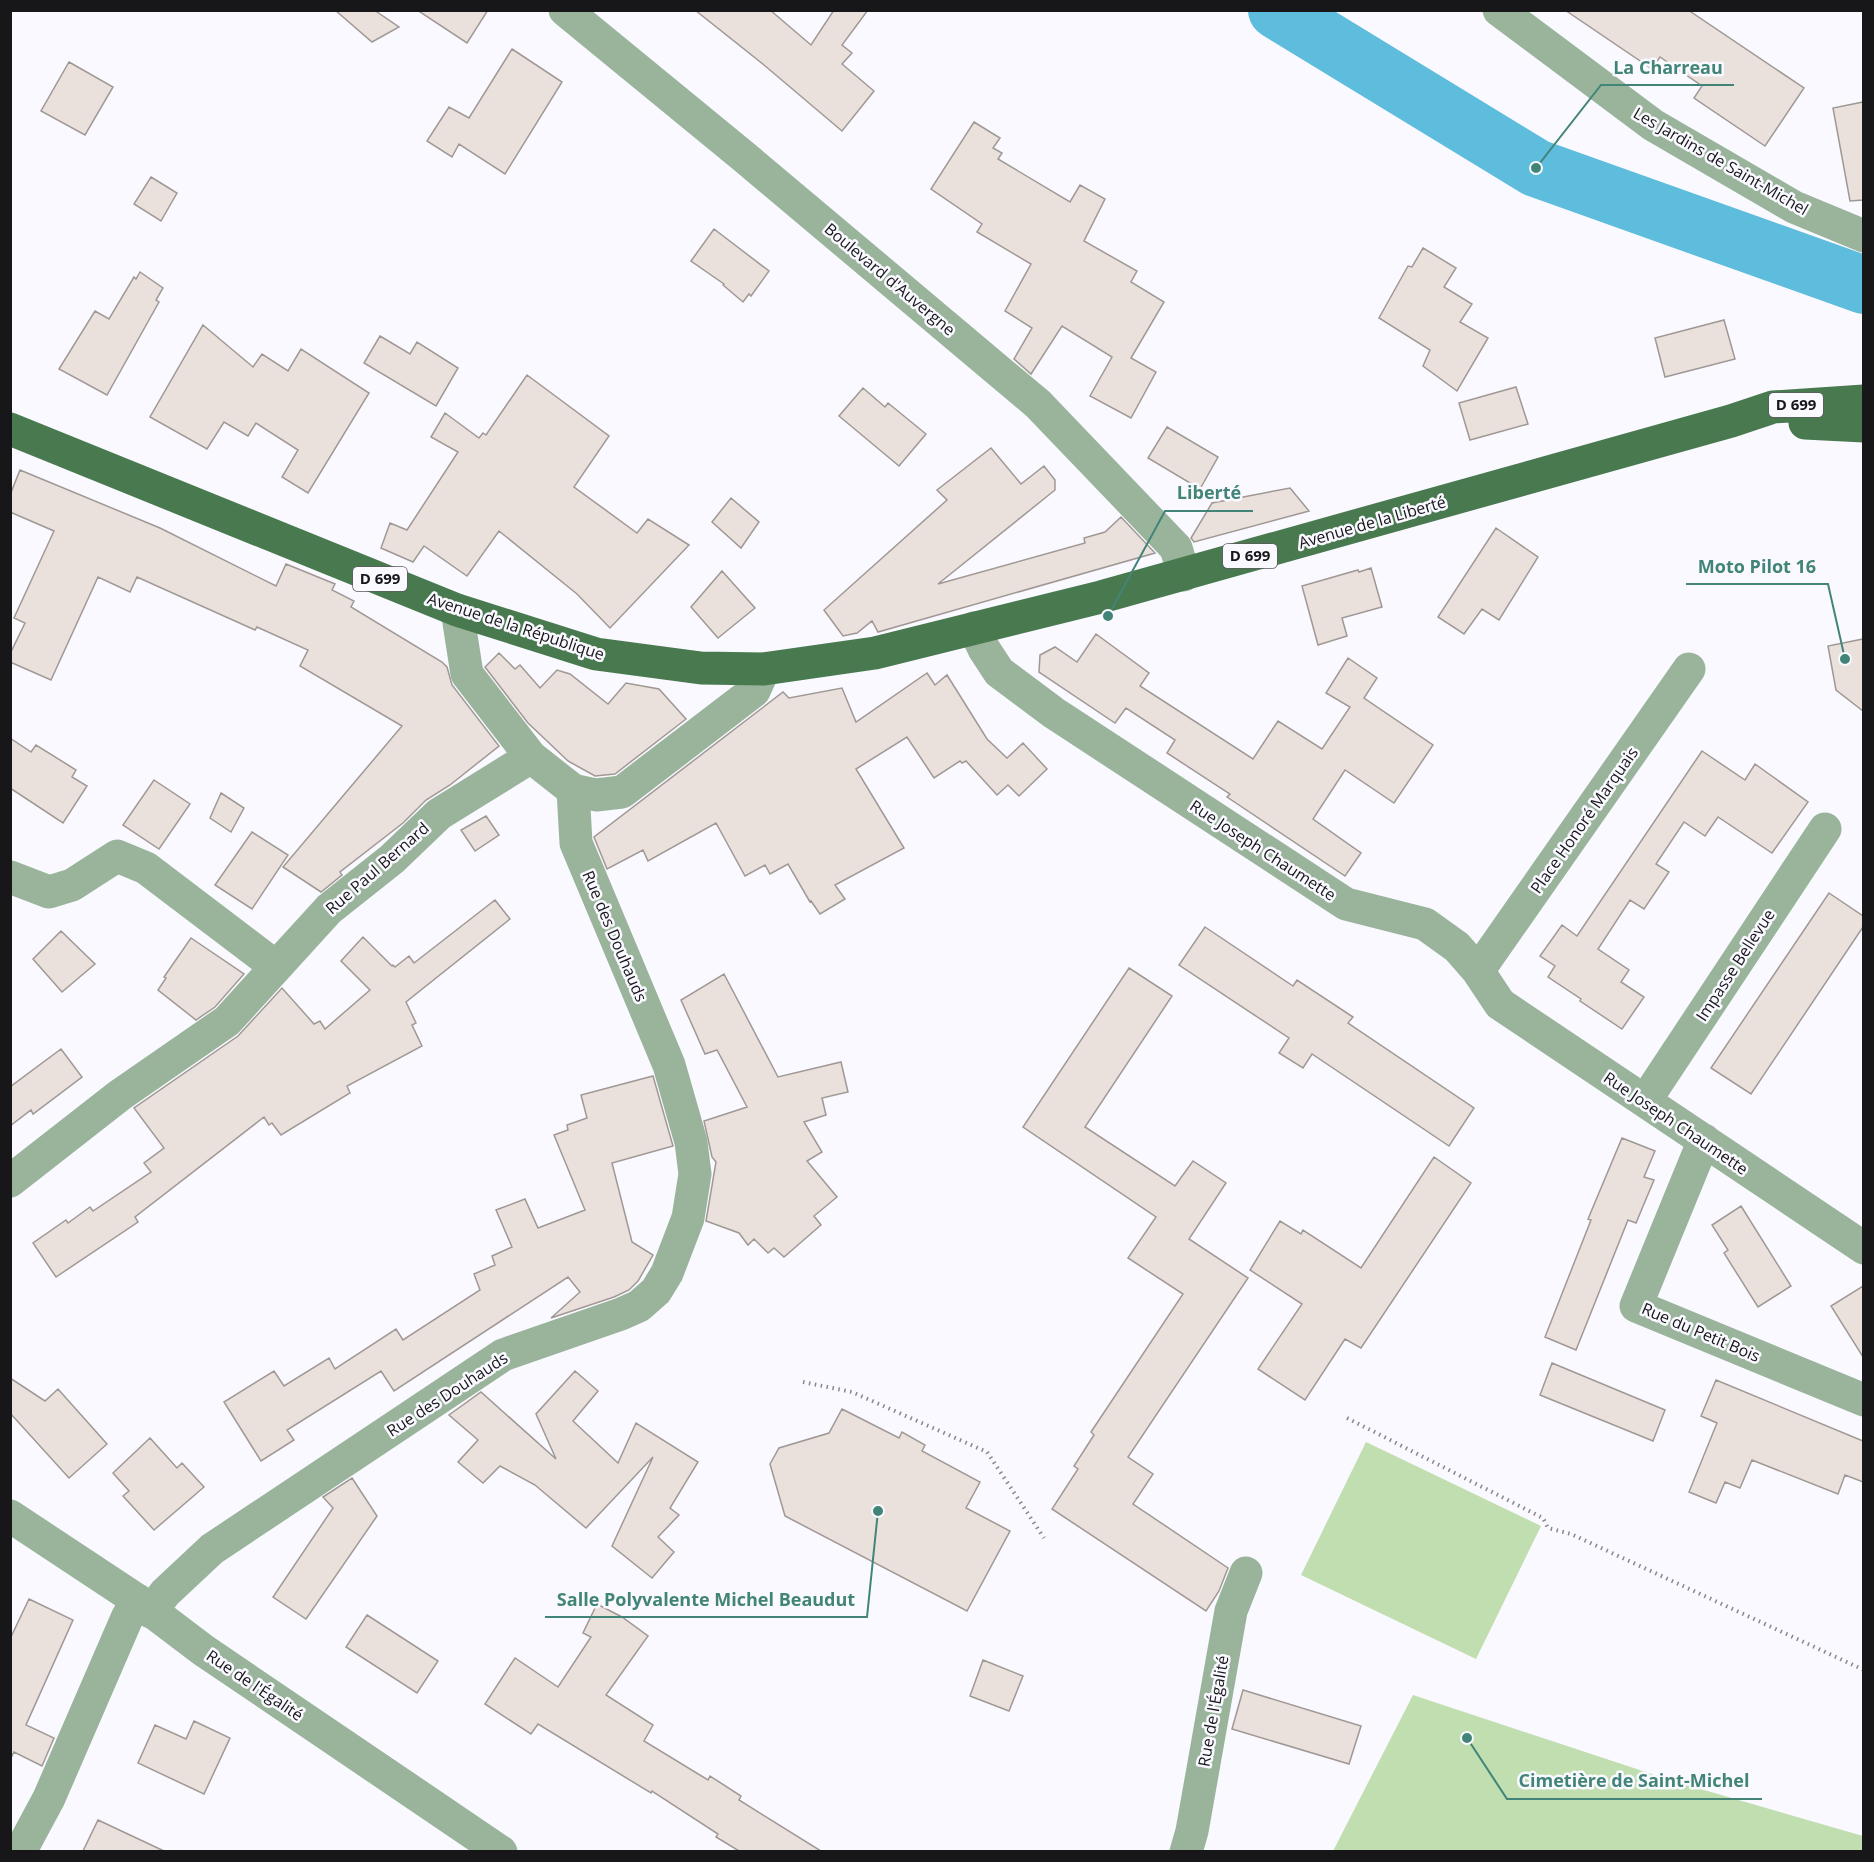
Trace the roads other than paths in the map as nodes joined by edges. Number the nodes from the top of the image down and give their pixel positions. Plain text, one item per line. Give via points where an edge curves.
1 (565, 10) edge
2 (1499, 10) edge
3 (1863, 236) edge
4 (1863, 401) edge
5 (1731, 421) junction
6 (1863, 426) edge
7 (10, 429) edge
8 (1184, 575) junction
9 (456, 610) junction
10 (974, 628) junction
11 (764, 669) junction
12 (1689, 669) dead end
13 (531, 757) junction
14 (573, 790) junction
15 (1825, 829) dead end
16 (10, 877) edge
17 (275, 966) junction
18 (1478, 971) junction
19 (1645, 1101) junction
20 (1704, 1140) junction
21 (10, 1181) edge
22 (1859, 1235) edge
23 (1863, 1400) edge
24 (10, 1516) edge
25 (1246, 1573) dead end
26 (144, 1606) junction
27 (20, 1851) edge
28 (501, 1851) edge
29 (1186, 1851) edge

1 - 8 street, Boulevard d'Auvergne via 1038,404 1176,548
2 - 3 street, Les Jardins de Saint-Michel via 1653,125 1794,207
4 - 5 main road, Avenue de la Liberté / D 699 via 1773,407
5 - 6 main road, Avenue de la Liberté / D 699
5 - 8 main road, Avenue de la Liberté / D 699
7 - 9 main road, Avenue de la République / D 699
8 - 10 main road, Avenue de la Liberté / D 699
9 - 11 main road, Avenue de la République / D 699 via 596,654 701,668
9 - 13 street via 467,674
10 - 11 main road, Avenue de la Liberté / D 699 via 875,653
10 - 18 street, Rue Joseph Chaumette via 999,672 1054,713 1346,903 1425,924 1457,947
11 - 14 street via 754,691 622,792 596,795
12 - 18 street, Place Honoré Marquais
13 - 14 street
13 - 17 street, Rue Paul Bernard via 439,814 392,859 329,909
14 - 26 street, Rue des Douhauds via 576,843 669,1065 691,1142 694,1174 688,1218 667,1273 656,1291 639,1306 503,1355 212,1549 165,1593
15 - 19 street, Impasse Bellevue
16 - 17 street via 49,892 72,885 117,856 146,868
17 - 21 street, Rue Paul Bernard via 227,1021 120,1095
18 - 19 street, Rue Joseph Chaumette via 1500,1004
19 - 20 street, Rue Joseph Chaumette
20 - 22 street, Rue Joseph Chaumette
20 - 23 street, Rue du Petit Bois via 1636,1306
24 - 26 street, Rue de l'Égalité
25 - 29 street, Rue de l'Égalité via 1231,1611
26 - 27 street, Rue des Douhauds via 127,1618 50,1798
26 - 28 street, Rue de l'Égalité

